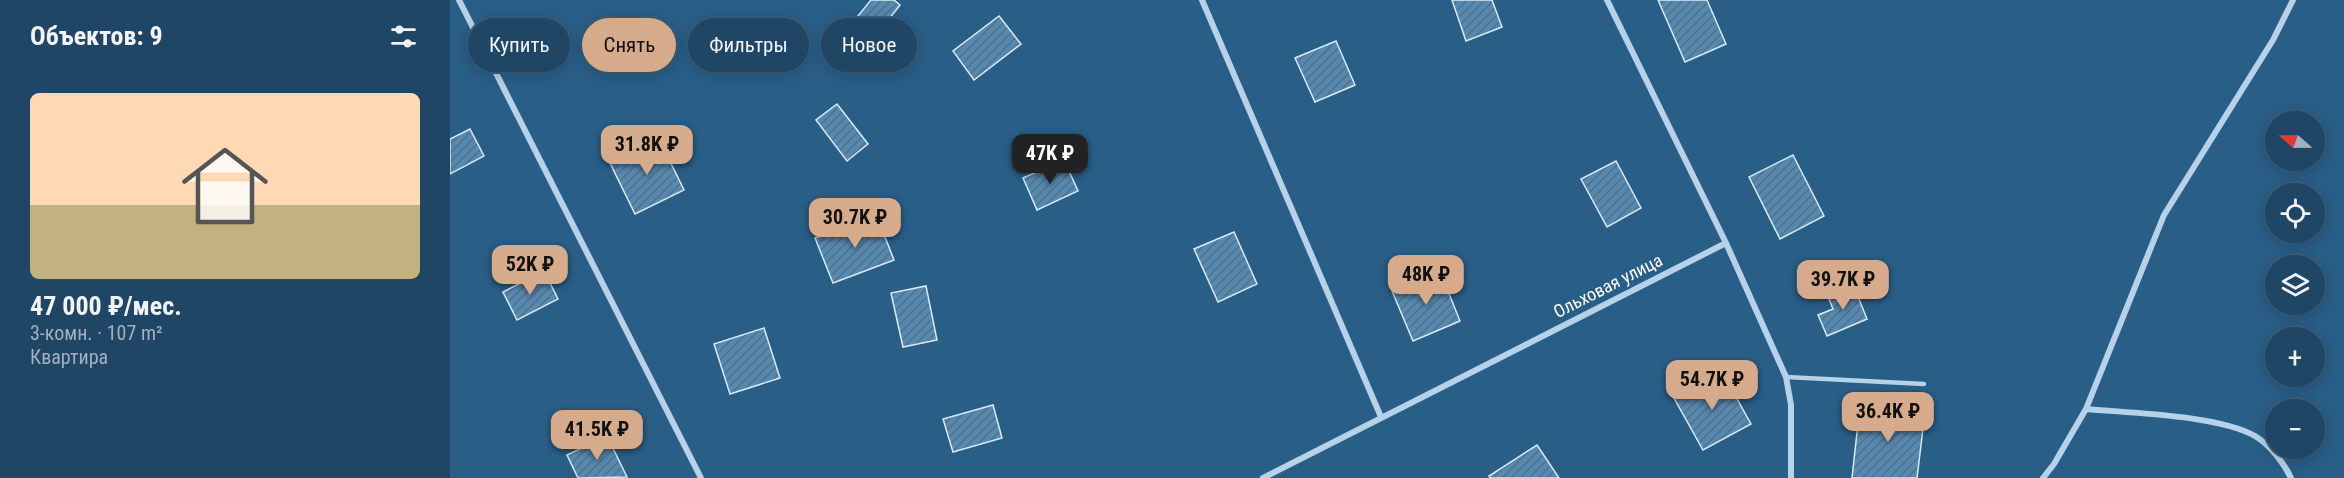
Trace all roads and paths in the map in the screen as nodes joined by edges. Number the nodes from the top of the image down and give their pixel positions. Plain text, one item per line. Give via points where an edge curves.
1 (459, 0) edge
2 (1203, 0) edge
3 (1606, 0) edge
4 (2293, 0) edge
5 (1726, 243) junction
6 (1786, 377) junction
7 (1924, 384) dead end
8 (2086, 409) junction
9 (1381, 417) junction
10 (701, 478) edge
11 (1263, 478) edge
12 (1791, 478) edge
13 (2043, 478) edge
14 (2290, 478) edge

1 - 10 street
2 - 9 street
3 - 5 street
4 - 8 street via 2273,40 2164,215
5 - 6 street
5 - 9 street, Ольховая улица
6 - 7 lane
6 - 12 street via 1791,405
8 - 13 street
8 - 14 street via 2228,425 2256,437 2284,464
9 - 11 street, Ольховая улица

